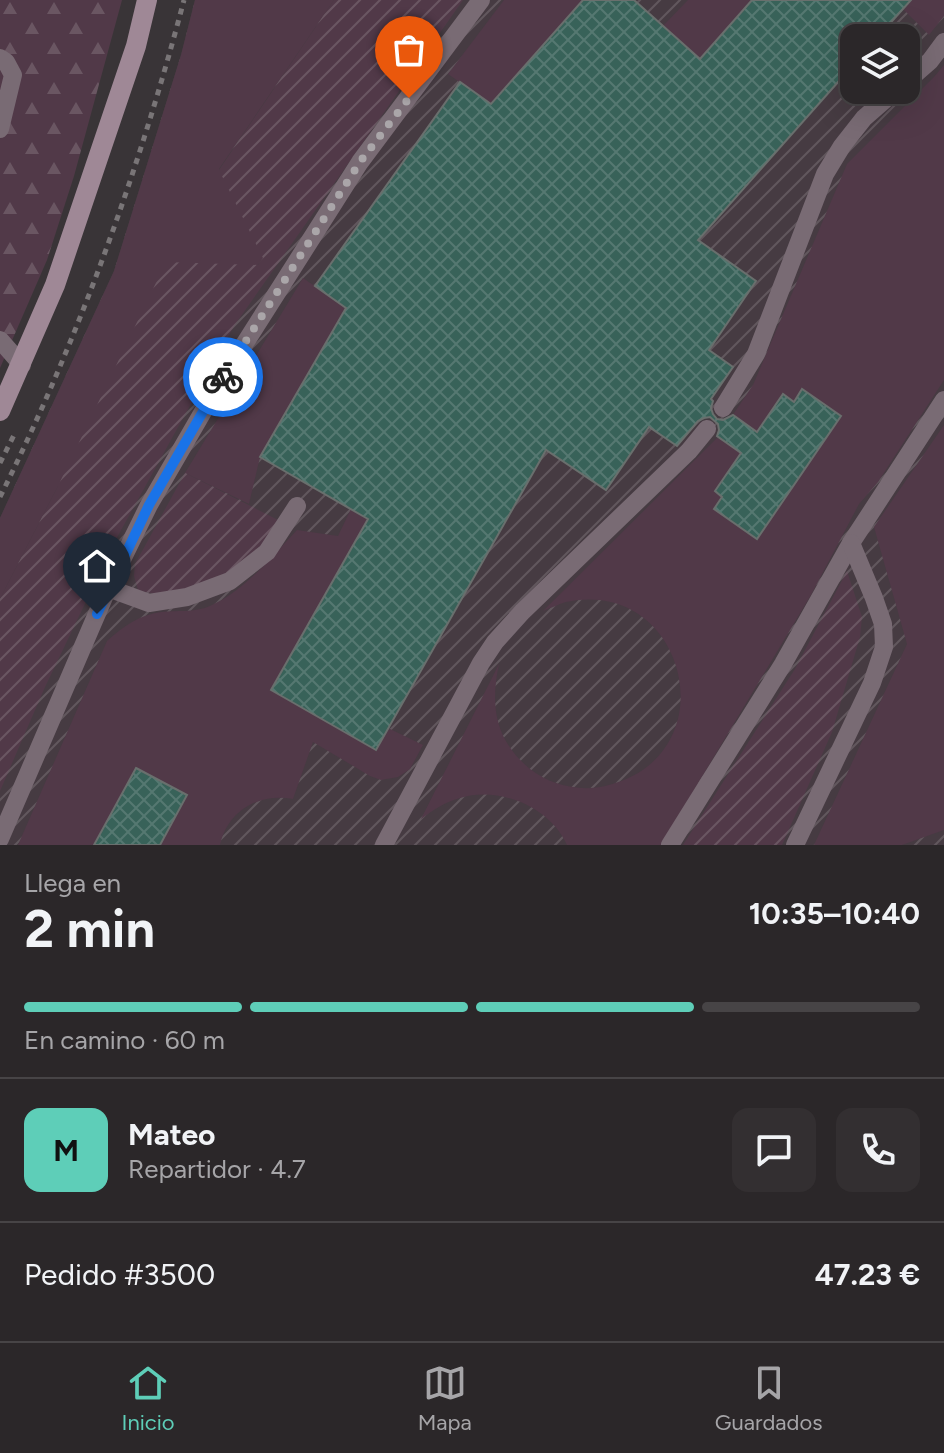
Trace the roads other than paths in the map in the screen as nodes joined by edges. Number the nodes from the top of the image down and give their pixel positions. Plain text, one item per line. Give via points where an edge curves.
1 (147, 0) edge
2 (481, 0) edge
3 (944, 42) edge
4 (0, 58) edge
5 (920, 70) edge
6 (880, 104) edge
7 (0, 129) edge
8 (0, 340) edge
9 (22, 365) junction
10 (944, 400) edge
11 (723, 408) dead end
12 (0, 411) edge
13 (707, 429) dead end
14 (297, 506) dead end
15 (851, 543) junction
16 (108, 588) junction
17 (0, 839) edge
18 (384, 845) edge
19 (670, 845) edge
20 (795, 845) edge

1 - 9 street via 86,198
2 - 16 lane via 360,162 298,259 211,397
3 - 5 lane
4 - 7 lane via 13,75
6 - 11 lane via 825,174 756,354
8 - 9 lane
9 - 12 street
10 - 15 lane
13 - 18 lane via 495,642
14 - 16 lane via 267,552 230,581 187,597 149,603
15 - 19 lane
15 - 20 lane via 883,624 884,647
16 - 17 lane

